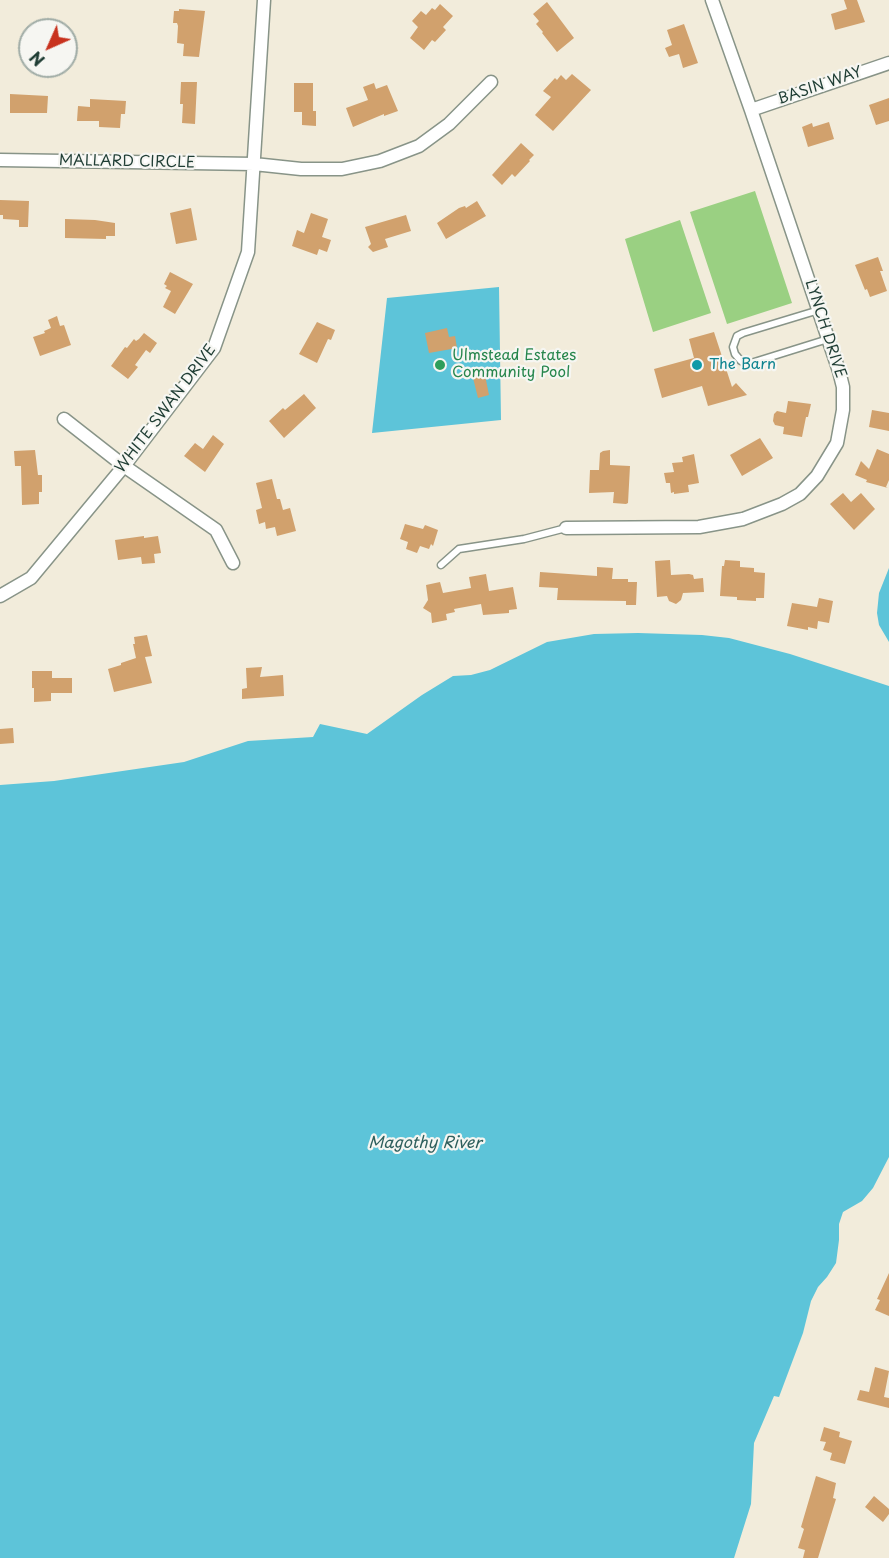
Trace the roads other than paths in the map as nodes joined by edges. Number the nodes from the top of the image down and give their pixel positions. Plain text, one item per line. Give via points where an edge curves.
1 (264, 0) edge
2 (712, 0) edge
3 (889, 63) edge
4 (491, 82) dead end
5 (751, 110) junction
6 (0, 160) edge
7 (254, 164) junction
8 (819, 310) junction
9 (828, 339) junction
10 (64, 418) dead end
11 (124, 466) junction
12 (566, 528) joint
13 (233, 563) dead end
14 (441, 565) dead end
15 (0, 596) edge

1 - 7 street, WHITE SWAN DRIVE
2 - 5 street, LYNCH DRIVE
3 - 5 street, BASIN WAY
4 - 7 street, MALLARD CIRCLE via 419,146 380,161 342,169
5 - 8 street, LYNCH DRIVE
6 - 7 street, MALLARD CIRCLE
7 - 11 street, WHITE SWAN DRIVE via 248,252 214,348
8 - 9 street, LYNCH DRIVE
8 - 9 lane via 743,333 737,336 733,347 746,364
9 - 12 street, LYNCH DRIVE via 843,387 843,410 837,443 817,476 800,494 743,519 699,527
10 - 11 street
11 - 13 street via 216,530
11 - 15 street, WHITE SWAN DRIVE via 31,578
12 - 14 lane via 459,549

